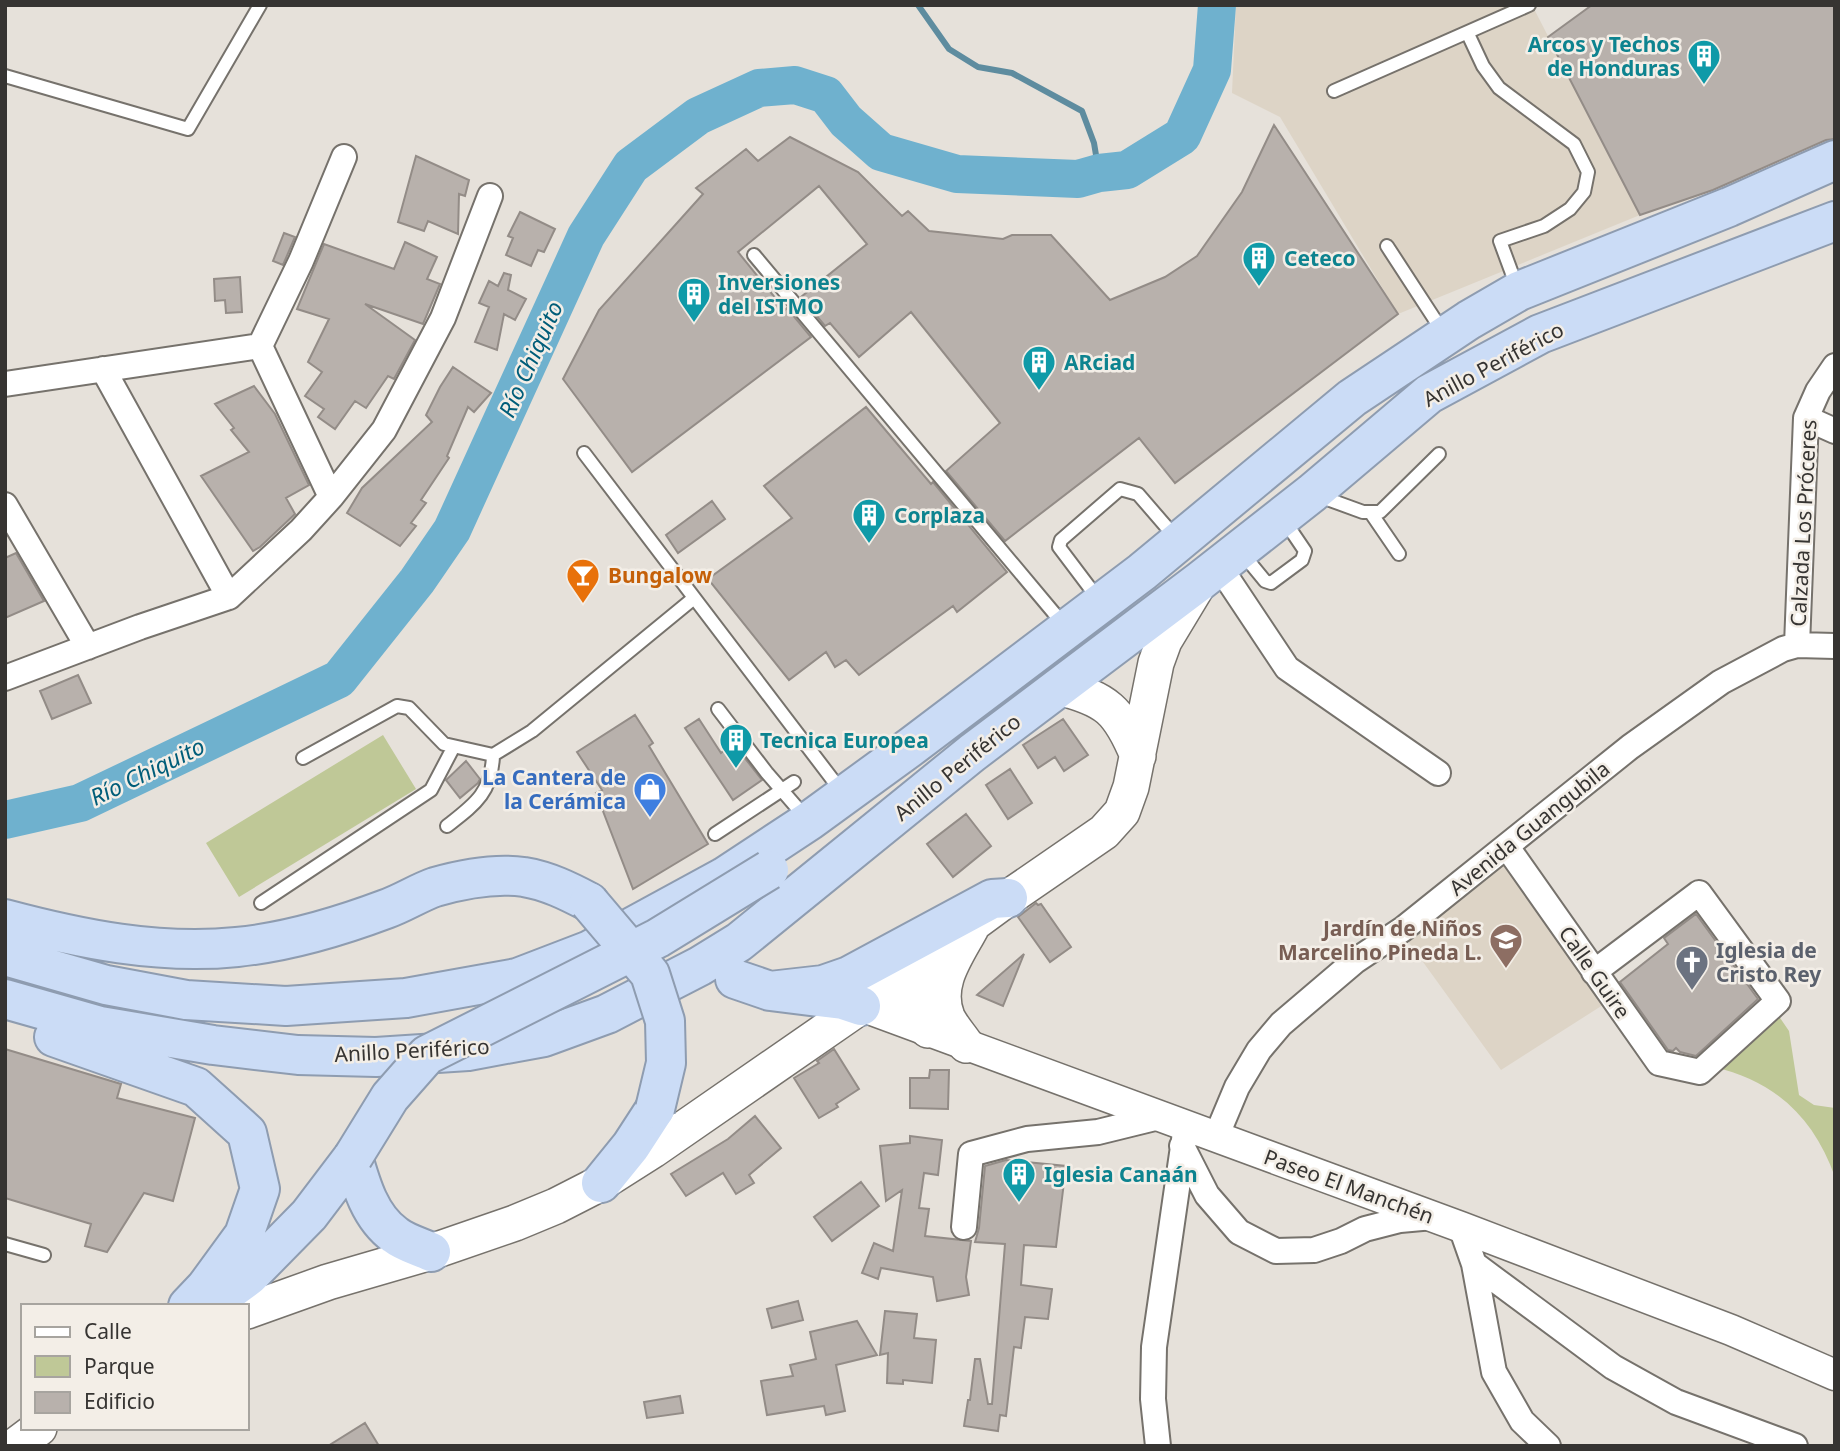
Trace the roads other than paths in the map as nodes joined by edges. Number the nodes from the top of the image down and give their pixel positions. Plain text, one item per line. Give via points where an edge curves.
1 (260, 5) edge
2 (1529, 5) edge
3 (1468, 34) junction
4 (5, 76) edge
5 (1334, 91) dead end
6 (344, 157) dead end
7 (1835, 160) edge
8 (1835, 174) edge
9 (490, 196) dead end
10 (1835, 206) edge
11 (1835, 221) edge
12 (1387, 246) dead end
13 (754, 255) dead end
14 (1518, 291) junction
15 (1457, 327) junction
16 (1540, 334) junction
17 (260, 346) junction
18 (1835, 366) edge
19 (103, 369) junction
20 (5, 384) edge
21 (1806, 418) junction
22 (1835, 431) edge
23 (584, 453) dead end
24 (1439, 454) dead end
25 (1312, 493) junction
26 (331, 497) junction
27 (5, 505) edge
28 (1371, 513) junction
29 (1179, 541) junction
30 (1399, 554) dead end
31 (1220, 566) junction
32 (229, 597) junction
33 (694, 598) junction
34 (1101, 602) junction
35 (1066, 628) junction
36 (1797, 645) junction
37 (1835, 646) edge
38 (88, 647) junction
39 (5, 678) edge
40 (1058, 687) junction
41 (718, 709) dead end
42 (912, 746) junction
43 (453, 747) junction
44 (493, 755) junction
45 (1138, 756) junction
46 (303, 758) dead end
47 (1438, 773) dead end
48 (793, 782) dead end
49 (782, 790) junction
50 (844, 795) junction
51 (809, 821) junction
52 (447, 826) dead end
53 (715, 834) dead end
54 (1507, 847) junction
55 (1007, 898) junction
56 (261, 903) dead end
57 (5, 919) edge
58 (975, 921) junction
59 (5, 956) edge
60 (918, 962) junction
61 (1594, 972) junction
62 (5, 999) edge
63 (861, 1006) junction
64 (5, 1013) edge
65 (928, 1030) junction
66 (966, 1045) junction
67 (1176, 1129) junction
68 (1216, 1137) junction
69 (353, 1157) junction
70 (601, 1183) junction
71 (1433, 1217) junction
72 (964, 1227) dead end
73 (1461, 1227) junction
74 (5, 1244) edge
75 (431, 1252) junction
76 (44, 1255) dead end
77 (1474, 1264) junction
78 (248, 1293) edge
79 (190, 1304) edge
80 (214, 1304) edge
81 (1835, 1375) edge
82 (1158, 1446) edge
83 (1548, 1446) edge
84 (1795, 1446) edge

1 - 4 lane via 188,130
2 - 3 lane
3 - 5 lane
3 - 14 lane via 1499,88 1574,144 1588,172 1584,192 1570,209 1544,226 1500,242
6 - 17 street
7 - 14 highway, Anillo Periférico
8 - 15 highway
9 - 26 street via 437,331 384,430
10 - 16 highway via 1574,307
11 - 16 highway, Anillo Periférico
12 - 15 lane
13 - 35 lane
14 - 15 highway, Anillo Periférico
15 - 29 highway, Anillo Periférico via 1352,398
16 - 25 highway, Anillo Periférico via 1429,394
17 - 19 street
17 - 26 street
18 - 21 street, Calzada Los Próceres
19 - 20 street
19 - 32 street
21 - 22 street
21 - 36 street, Calzada Los Próceres
23 - 33 lane
24 - 28 lane via 1380,512
25 - 28 lane
25 - 31 highway, Anillo Periférico
26 - 32 street
27 - 38 street
28 - 30 lane
29 - 34 highway, Anillo Periférico
29 - 34 lane via 1138,494 1120,489 1061,540 1059,547
31 - 40 highway, Anillo Periférico
31 - 45 main road via 1170,629 1156,663
31 - 47 street via 1287,668
32 - 38 street
33 - 44 lane via 532,731
33 - 50 lane
34 - 35 highway, Anillo Periférico
35 - 42 highway, Anillo Periférico
36 - 37 street, Avenida Guangubila
36 - 54 street, Avenida Guangubila via 1721,682 1630,747
38 - 39 street
40 - 45 main road via 1085,694 1113,711
40 - 62 highway, Anillo Periférico via 739,942 607,1014 544,1037 468,1051 376,1057 298,1055 100,1026
41 - 49 lane
42 - 50 highway, Anillo Periférico
42 - 69 highway, bridge via 855,801 769,870 658,938 427,1055 390,1097
43 - 44 lane
43 - 46 lane via 444,744 409,708 397,706
43 - 56 lane via 431,790
44 - 52 lane via 493,773 476,804
45 - 55 main road via 1122,812 1104,832
48 - 49 lane
49 - 51 lane
49 - 53 lane
50 - 51 highway, Anillo Periférico
51 - 59 highway, Anillo Periférico via 724,877 590,950 517,978 406,998 286,1006 186,1000 106,985
54 - 61 street, Calle Guire
54 - 68 street, Avenida Guangubila via 1355,961 1281,1024 1237,1087
55 - 58 main road
55 - 63 highway via 992,899 823,985 753,985
57 - 70 highway, bridge via 116,943 184,949 237,947 317,933 433,888 481,876 523,877 553,884 589,902 650,975 665,1021 666,1063 655,1109
58 - 60 main road
58 - 66 main road via 942,989 947,1017
60 - 63 main road
60 - 65 main road via 910,989 912,1013
61 - 61 street, Calle Guire via 1699,893 1778,1001 1700,1072 1659,1063
63 - 65 street, Paseo El Manchén
63 - 70 main road
64 - 79 highway via 22,1025 196,1087 247,1133 260,1189 244,1234
65 - 66 street, Paseo El Manchén
66 - 67 street, Paseo El Manchén
67 - 68 street, Paseo El Manchén
67 - 71 street via 1207,1195 1239,1232 1276,1251 1314,1250 1365,1229
67 - 72 street via 1027,1139 971,1154
67 - 82 street via 1154,1347
68 - 71 street, Paseo El Manchén
69 - 75 highway via 374,1212 395,1235
69 - 78 highway
70 - 75 main road via 556,1206
71 - 73 street, Paseo El Manchén
73 - 77 street
73 - 81 street, Paseo El Manchén via 1731,1330
74 - 76 lane
75 - 78 main road via 328,1282
77 - 83 street via 1494,1372 1522,1421
77 - 84 street via 1614,1367 1676,1402
78 - 80 highway

